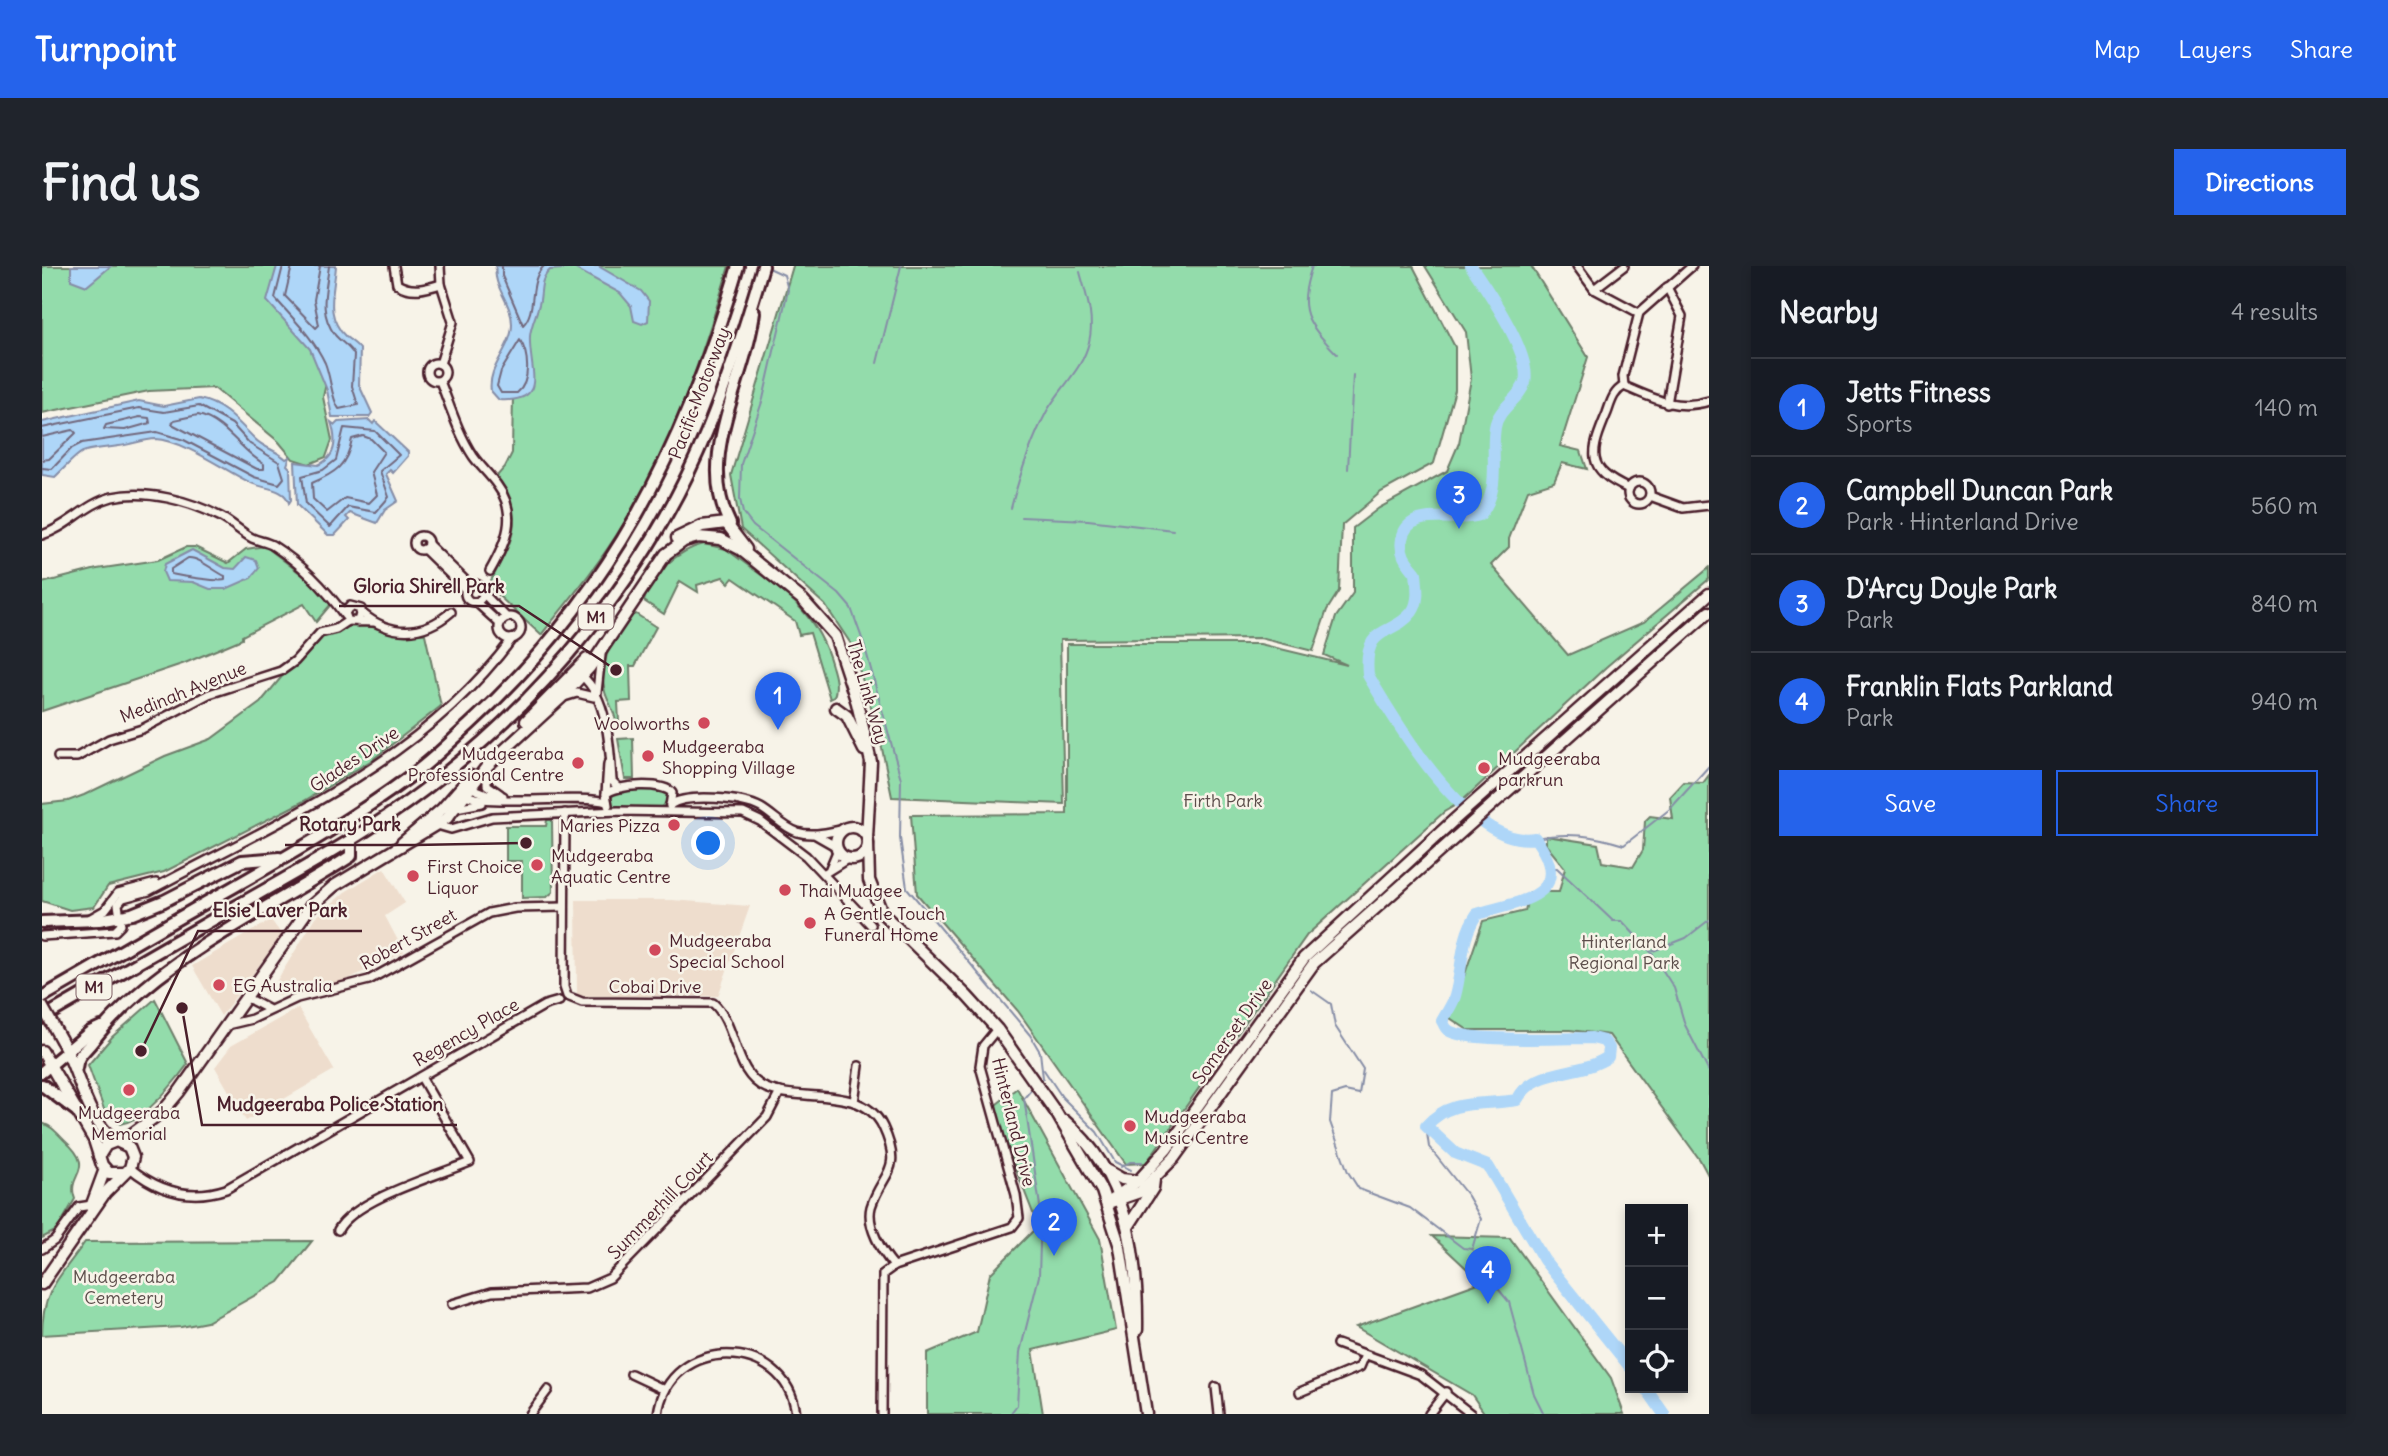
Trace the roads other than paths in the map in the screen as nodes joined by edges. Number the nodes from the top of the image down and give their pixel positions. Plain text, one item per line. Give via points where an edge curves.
1 (394, 266) edge
2 (440, 266) edge
3 (738, 266) edge
4 (763, 266) edge
5 (1577, 266) edge
6 (1624, 266) edge
7 (1692, 266) edge
8 (441, 284) junction
9 (1667, 287) junction
10 (1594, 289) junction
11 (755, 291) junction
12 (1639, 313) junction
13 (440, 364) junction
14 (440, 381) junction
15 (1625, 386) junction
16 (1709, 401) edge
17 (1667, 404) junction
18 (1629, 489) junction
19 (1650, 496) junction
20 (1709, 505) edge
21 (730, 524) junction
22 (42, 535) edge
23 (426, 547) dead end
24 (756, 562) junction
25 (491, 571) dead end
26 (468, 587) junction
27 (483, 593) junction
28 (1709, 594) edge
29 (334, 600) junction
30 (476, 602) junction
31 (631, 603) junction
32 (350, 606) junction
33 (450, 612) dead end
34 (1709, 612) edge
35 (362, 613) junction
36 (346, 618) junction
37 (503, 620) junction
38 (358, 622) junction
39 (373, 622) junction
40 (508, 638) junction
41 (604, 648) junction
42 (1644, 652) junction
43 (1653, 662) junction
44 (578, 677) junction
45 (595, 697) junction
46 (561, 698) junction
47 (854, 704) junction
48 (836, 708) dead end
49 (608, 743) junction
50 (864, 750) junction
51 (58, 757) dead end
52 (488, 765) junction
53 (870, 787) junction
54 (465, 789) junction
55 (670, 789) junction
56 (610, 795) junction
57 (511, 798) junction
58 (692, 799) junction
59 (867, 803) junction
60 (667, 808) junction
61 (454, 810) junction
62 (618, 811) junction
63 (596, 812) junction
64 (565, 814) junction
65 (437, 825) junction
66 (846, 829) junction
67 (816, 834) junction
68 (351, 840) junction
69 (867, 841) junction
70 (399, 846) junction
71 (837, 848) junction
72 (285, 857) junction
73 (849, 858) junction
74 (827, 871) junction
75 (869, 880) junction
76 (163, 881) junction
77 (564, 907) junction
78 (120, 917) junction
79 (43, 920) edge
80 (86, 920) junction
81 (871, 925) dead end
82 (42, 936) edge
83 (42, 997) edge
84 (247, 998) junction
85 (559, 1001) dead end
86 (42, 1006) edge
87 (268, 1009) junction
88 (42, 1018) edge
89 (227, 1025) junction
90 (101, 1027) junction
91 (997, 1029) junction
92 (64, 1046) junction
93 (42, 1051) edge
94 (859, 1066) dead end
95 (76, 1068) junction
96 (47, 1069) edge
97 (421, 1077) junction
98 (42, 1085) edge
99 (780, 1092) junction
100 (854, 1102) junction
101 (77, 1111) junction
102 (1056, 1114) junction
103 (155, 1117) junction
104 (119, 1142) junction
105 (132, 1152) junction
106 (99, 1156) junction
107 (1104, 1169) junction
108 (105, 1170) junction
109 (127, 1171) junction
110 (1154, 1180) junction
111 (1138, 1181) junction
112 (1119, 1198) junction
113 (1107, 1203) junction
114 (92, 1205) junction
115 (88, 1217) junction
116 (1128, 1227) junction
117 (338, 1230) dead end
118 (42, 1249) edge
119 (894, 1266) junction
120 (42, 1284) edge
121 (452, 1304) dead end
122 (1337, 1344) dead end
123 (1137, 1350) junction
124 (1365, 1355) junction
125 (631, 1374) dead end
126 (1216, 1387) dead end
127 (548, 1390) dead end
128 (665, 1391) junction
129 (1300, 1392) dead end
130 (1446, 1392) junction
131 (530, 1414) edge
132 (658, 1414) edge
133 (796, 1414) edge
134 (882, 1414) edge
135 (1146, 1414) edge
136 (1219, 1414) edge
137 (1429, 1414) edge
138 (1471, 1414) edge

1 - 8 street via 397,284 404,288 421,290
2 - 8 street
3 - 72 highway, Pacific Motorway / M1 via 709,357 668,459 622,544 561,627 508,688 413,775
4 - 11 highway, Pacific Motorway / M1
5 - 10 street
6 - 10 street
7 - 9 street
8 - 13 street via 453,322
9 - 12 street
9 - 17 street via 1682,316
10 - 12 street
11 - 21 highway via 749,341 717,462 719,492
11 - 68 highway, Pacific Motorway / M1 via 707,432 670,507 611,597 549,675 487,737 424,790
12 - 15 street via 1623,376
13 - 14 street via 445,372
13 - 14 street via 431,364 426,373 432,381
14 - 25 street via 474,458 508,506 507,539
15 - 17 street
15 - 18 street via 1614,395 1593,454 1604,476
16 - 17 street via 1684,407
18 - 19 street via 1642,482
18 - 19 street via 1634,503 1645,503
19 - 20 street via 1683,508
21 - 24 main road, The Link Way
21 - 31 main road via 702,526 673,541 656,558
22 - 29 street via 113,497 170,500 204,509 273,546
23 - 26 street
24 - 31 main road, The Link Way via 721,539 688,539 659,562
24 - 47 main road, The Link Way via 816,613 836,639
26 - 27 street via 479,585
26 - 30 street via 467,599
27 - 30 street
27 - 37 street
28 - 42 main road, Somerset Drive
29 - 32 street
29 - 36 street
30 - 37 street
31 - 41 main road, The Link Way
31 - 44 main road
32 - 35 street
32 - 36 street
33 - 39 street via 413,632
34 - 43 main road, Somerset Drive
35 - 38 street
35 - 39 street
36 - 38 street
36 - 51 street, Medinah Avenue via 337,629 320,633 281,671 209,694 77,757
37 - 40 street via 500,631
37 - 40 street via 515,618 521,625 520,634
38 - 39 street
40 - 76 street, Glades Drive via 488,671 381,764 311,807
41 - 44 main road, The Link Way
41 - 45 street
42 - 43 main road
42 - 111 main road, Somerset Drive via 1304,958 1180,1133
43 - 110 main road, Somerset Drive via 1314,963 1189,1139
44 - 45 street via 590,683
44 - 46 main road, The Link Way
44 - 54 main road
45 - 46 street via 576,693
45 - 49 street
46 - 52 main road, The Link Way
47 - 50 main road, The Link Way
47 - 53 main road, The Link Way via 872,762
48 - 50 main road via 847,716
49 - 56 street
49 - 56 street
50 - 53 main road, The Link Way
52 - 54 main road, The Link Way
52 - 57 street via 488,786
53 - 59 main road, The Link Way
54 - 57 street via 481,801
54 - 61 main road
54 - 70 main road
55 - 56 street
55 - 58 street
55 - 60 street via 673,798
56 - 57 street
56 - 62 street
56 - 63 street
57 - 61 street
58 - 60 street
58 - 67 street via 746,802 792,830
59 - 66 main road, The Link Way
59 - 69 main road, The Link Way
60 - 62 street
60 - 74 street via 746,814
61 - 65 main road
62 - 63 street
63 - 64 street
64 - 65 street via 476,820 451,829
64 - 77 street
65 - 70 main road
66 - 67 street
66 - 69 main road via 859,829
66 - 71 main road via 838,836
67 - 71 street
68 - 88 highway, Pacific Motorway / M1
68 - 90 highway, M1 via 351,856 170,968
69 - 73 main road via 861,856
69 - 75 main road, The Link Way
70 - 84 main road via 321,896
71 - 73 main road
71 - 74 street
72 - 78 highway, M1 via 242,861 148,909
72 - 83 highway, Pacific Motorway / M1
73 - 74 street
73 - 75 main road
74 - 81 street
75 - 91 main road via 888,921
76 - 78 street, Glades Drive via 146,892 122,898
76 - 80 street, Glades Drive via 118,893 104,911
77 - 87 street, Robert Street via 489,913 369,980
77 - 99 street, Cobai Drive via 567,996 582,1002 713,1003 750,1076
78 - 80 highway, M1
78 - 82 street via 114,932
79 - 80 highway, M1
84 - 87 street
84 - 89 main road
85 - 97 street, Regency Place
86 - 92 main road, bridge
87 - 89 street, Robert Street
89 - 103 main road
90 - 92 highway, M1
90 - 95 highway, M1
91 - 102 main road
91 - 119 street, Hinterland Drive via 984,1046 980,1066 1019,1218 1012,1227
92 - 95 main road
92 - 96 highway, M1
93 - 96 main road
94 - 100 street
95 - 104 main road via 93,1119
96 - 101 main road
97 - 109 street, Regency Place via 220,1191 171,1192
97 - 117 street via 470,1162 377,1201
98 - 101 highway
99 - 100 street, Cobai Drive
99 - 121 street, Summerhill Court via 767,1117 610,1278 587,1289 492,1292
100 - 119 street via 878,1118 890,1150 890,1170 870,1212 881,1248
101 - 106 main road
102 - 107 main road via 1085,1140
102 - 113 main road
103 - 104 main road
103 - 105 main road
104 - 105 main road
104 - 106 main road via 106,1145
105 - 109 main road
106 - 108 main road
107 - 111 main road
107 - 112 main road
108 - 109 main road via 113,1174
108 - 114 main road
109 - 115 main road
110 - 112 main road, Somerset Drive via 1140,1192
110 - 116 main road
111 - 112 main road, Somerset Drive
112 - 113 main road, Somerset Drive
112 - 116 main road
113 - 123 main road via 1120,1247
114 - 115 main road
114 - 118 street via 79,1208 57,1238
115 - 120 main road
116 - 123 main road via 1137,1278
119 - 134 street via 881,1279
122 - 124 street
123 - 135 main road
124 - 129 street via 1360,1367
124 - 130 street via 1421,1375
125 - 128 street
126 - 136 street
127 - 131 street
128 - 132 street
128 - 133 street via 677,1374 698,1360 735,1353 753,1358 777,1374 791,1395
130 - 137 street
130 - 138 street

